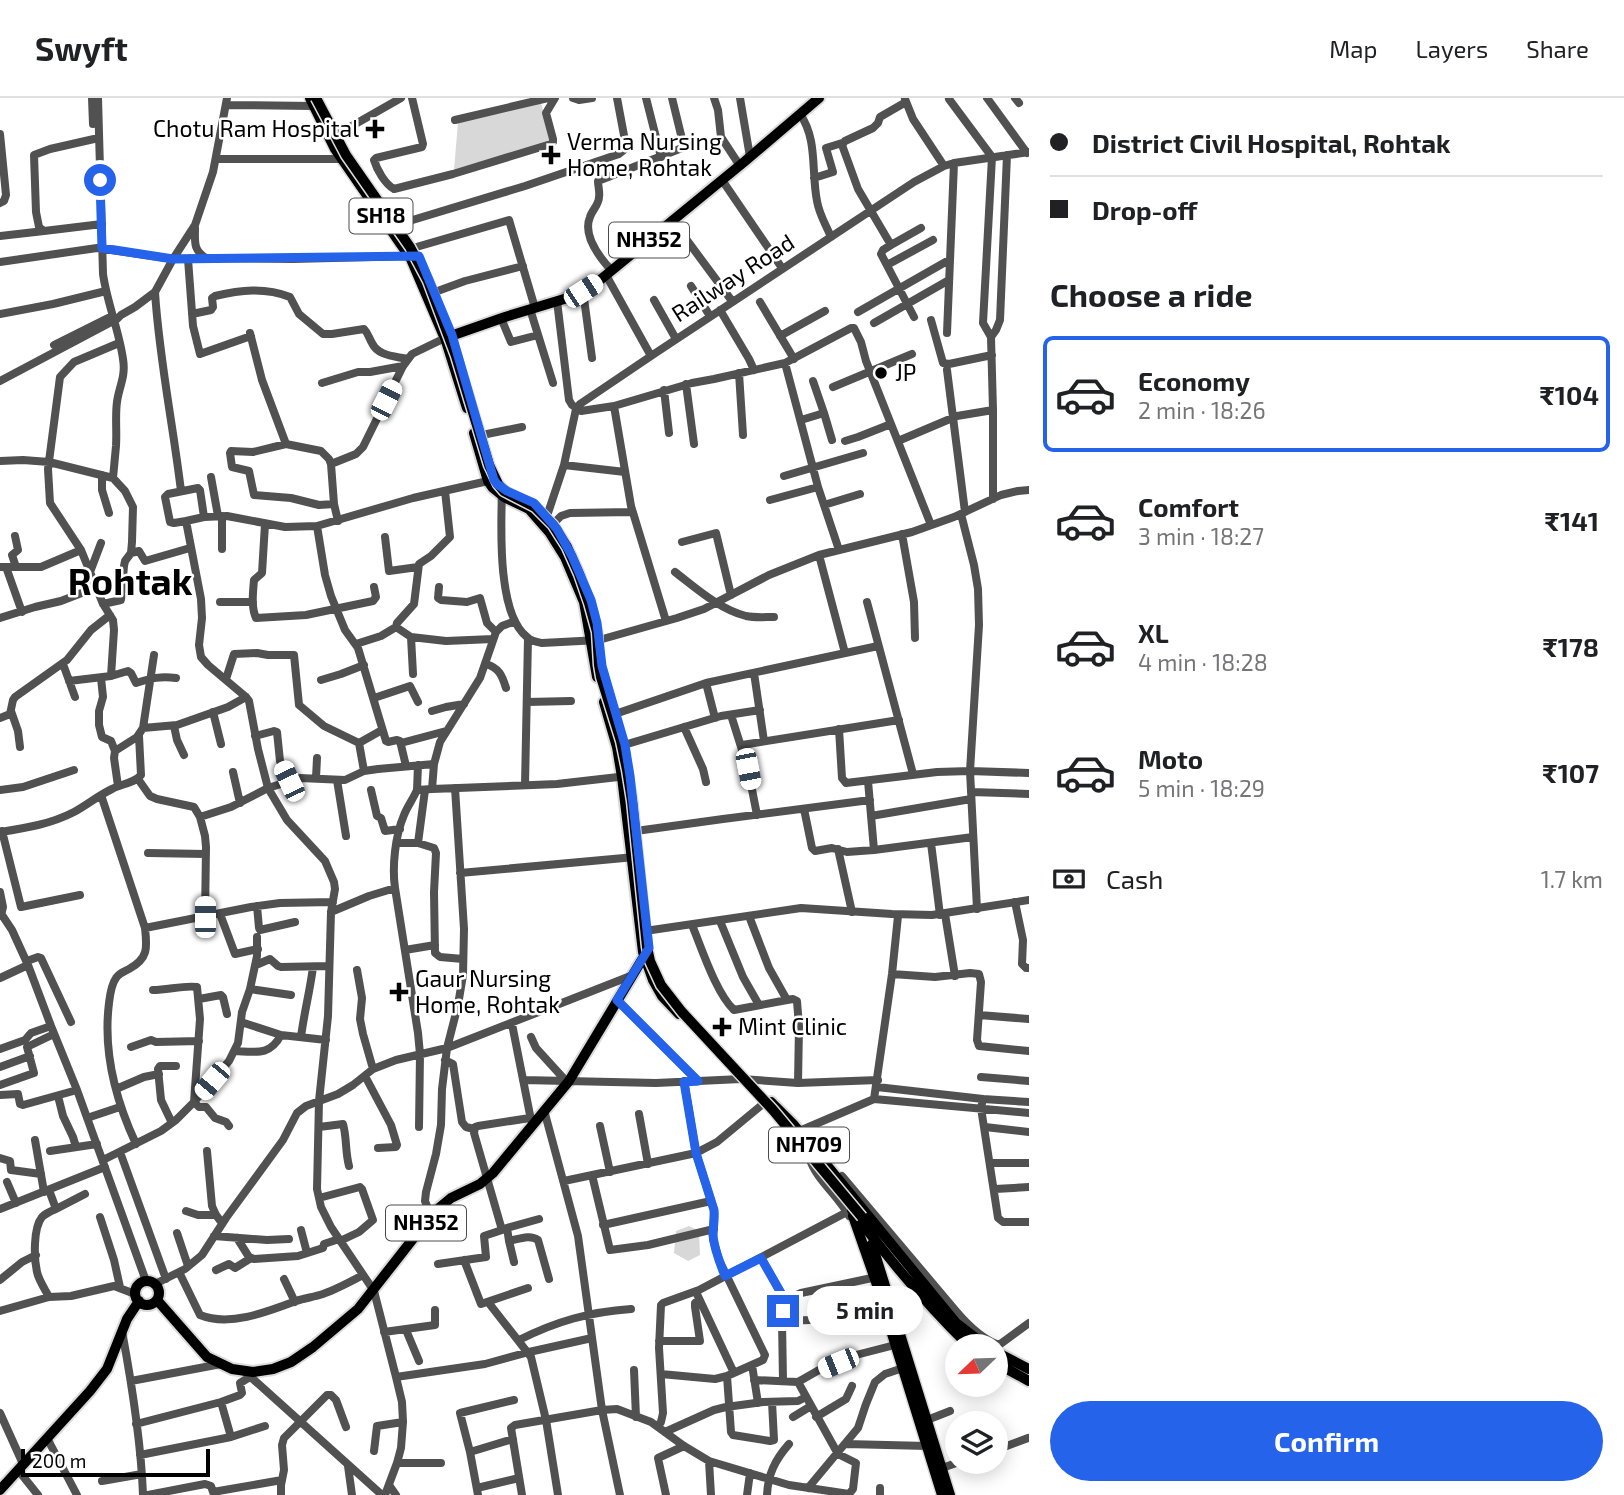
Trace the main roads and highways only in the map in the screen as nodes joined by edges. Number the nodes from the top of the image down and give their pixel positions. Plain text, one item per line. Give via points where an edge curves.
1 (819, 98) edge
2 (314, 100) edge
3 (334, 138) junction
4 (414, 253) junction
5 (449, 336) junction
6 (502, 492) junction
7 (595, 641) junction
8 (626, 776) junction
9 (635, 857) junction
10 (644, 932) junction
11 (647, 952) junction
12 (745, 1079) junction
13 (798, 1132) junction
14 (848, 1209) junction
15 (874, 1238) junction
16 (917, 1289) junction
17 (137, 1298) junction
18 (157, 1300) junction
19 (891, 1307) junction
20 (958, 1334) edge
21 (965, 1334) edge
22 (1008, 1358) edge
23 (1029, 1369) edge
24 (1008, 1370) edge
25 (1029, 1381) edge
26 (0, 1490) edge
27 (942, 1495) edge
28 (950, 1495) edge

1 - 5 highway, NH352 via 583,291
2 - 3 main road, SH18
2 - 10 main road, bridge via 428,281 493,476 504,491 535,507 553,525 579,574 597,632 598,665 627,770
3 - 4 main road, SH18
3 - 4 main road, SH18 via 342,159
4 - 5 main road, SH18
4 - 5 main road, SH18 via 435,292
5 - 6 highway via 494,480
5 - 6 highway via 488,481
6 - 7 highway via 548,522 584,602
7 - 8 highway via 625,745
7 - 8 highway via 595,670
8 - 9 highway
8 - 9 highway via 636,831
9 - 10 highway
10 - 11 highway
10 - 15 main road, bridge via 654,973 670,998 773,1110 863,1218
11 - 12 highway, NH709 via 668,991
11 - 18 highway, NH352 via 567,1081 493,1173 450,1198 431,1216 358,1310 313,1348 273,1369 247,1374 207,1357
12 - 13 highway, NH709
12 - 13 highway, NH709 via 763,1104
13 - 14 highway, NH709 via 809,1157
13 - 15 highway, NH709
14 - 15 highway, NH709
14 - 15 main road
15 - 16 highway, NH709
15 - 19 main road
15 - 21 highway, NH709
15 - 27 main road via 910,1390
16 - 19 highway
16 - 20 highway, NH709
17 - 18 highway via 147,1305
17 - 18 highway via 141,1282 156,1281
17 - 26 highway via 107,1369
19 - 28 main road
22 - 23 highway
24 - 25 highway

